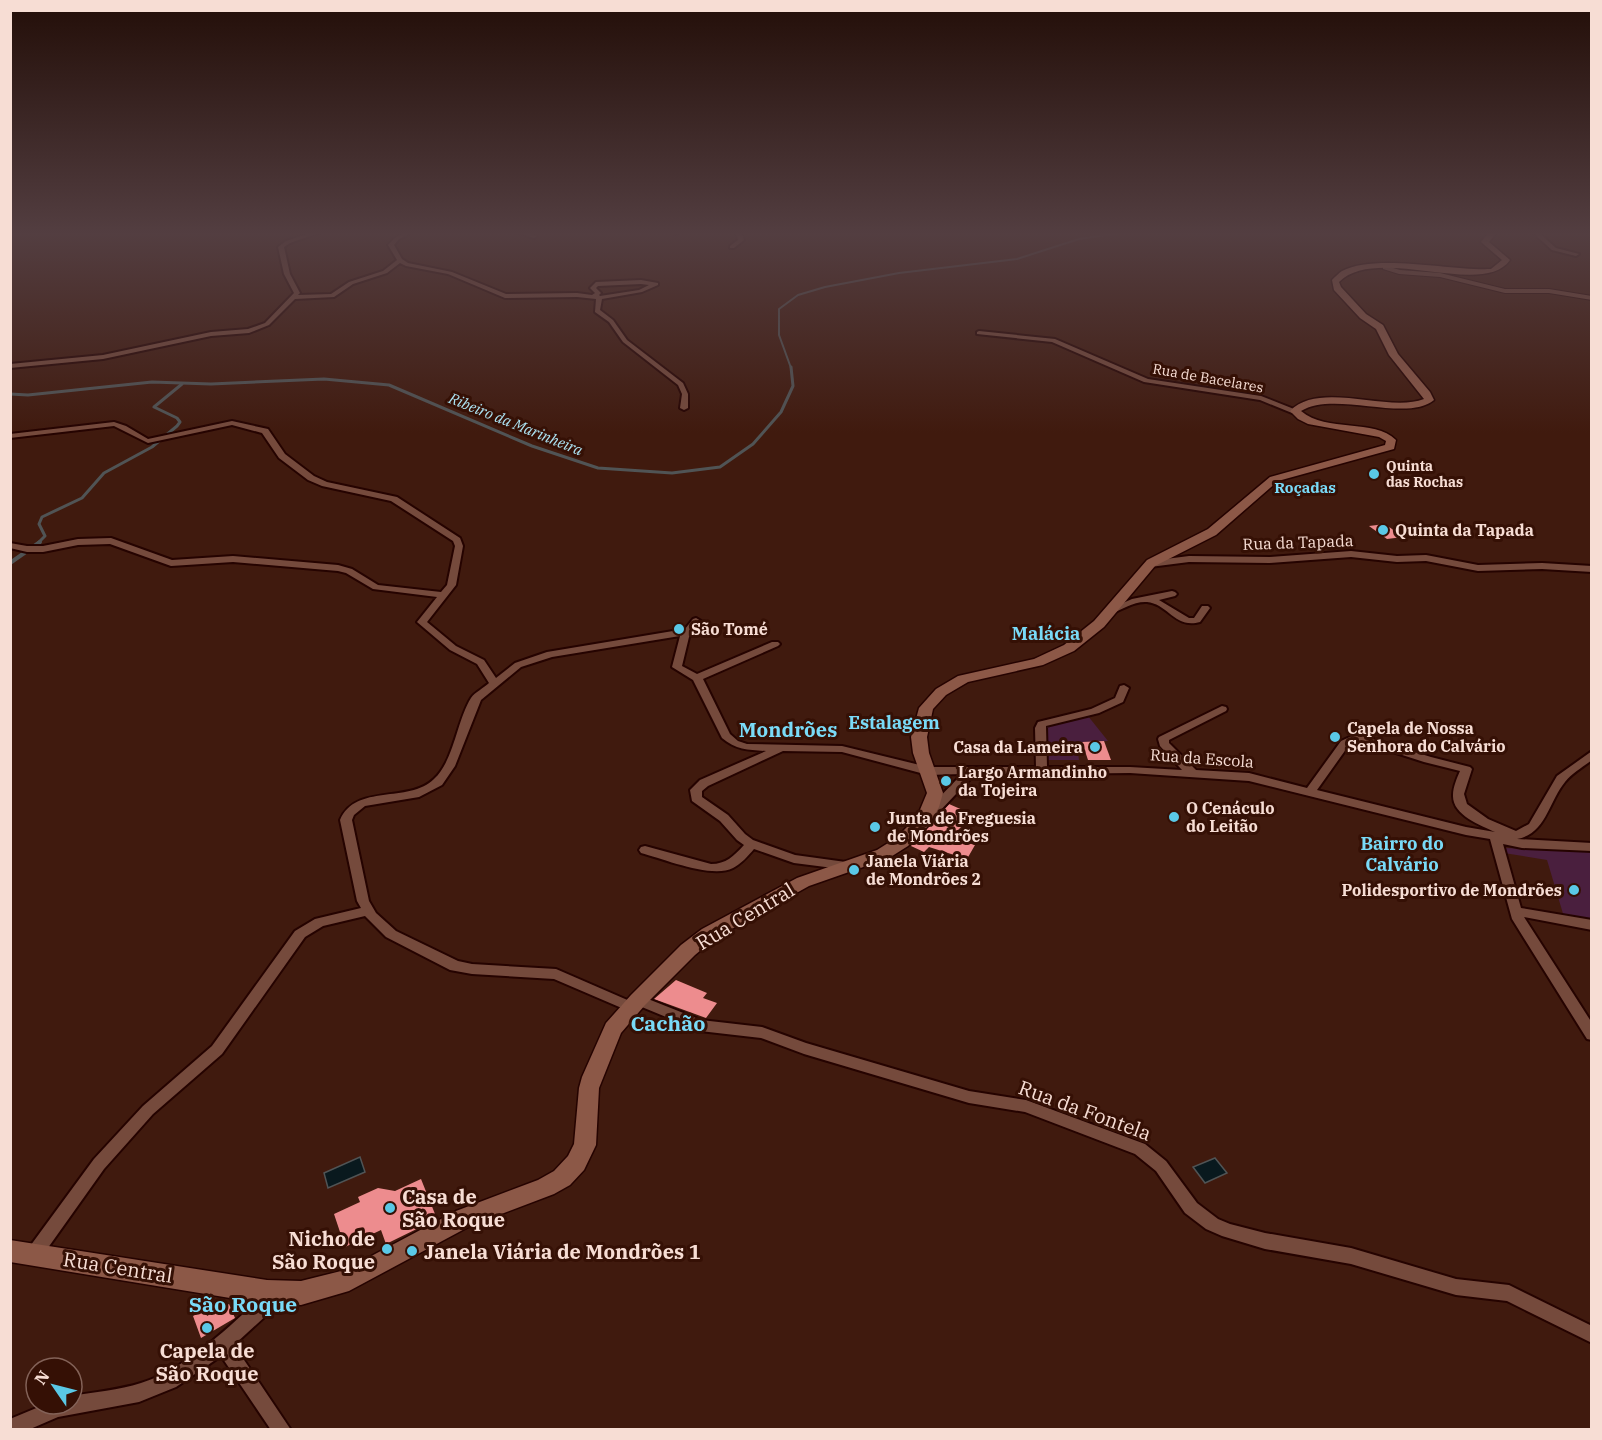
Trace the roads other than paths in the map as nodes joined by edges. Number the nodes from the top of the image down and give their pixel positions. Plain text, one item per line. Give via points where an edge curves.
1 (293, 299) edge
2 (597, 299) edge
3 (1349, 299) edge
4 (979, 333) dead end
5 (10, 366) edge
6 (684, 408) dead end
7 (1295, 411) junction
8 (10, 436) edge
9 (10, 545) edge
10 (1149, 564) junction
11 (1592, 569) edge
12 (444, 595) junction
13 (1146, 599) junction
14 (1163, 605) junction
15 (1205, 608) dead end
16 (1110, 611) junction
17 (696, 621) dead end
18 (687, 632) junction
19 (775, 644) dead end
20 (697, 678) junction
21 (494, 682) junction
22 (1124, 688) dead end
23 (1222, 709) dead end
24 (782, 748) junction
25 (1592, 754) edge
26 (928, 771) junction
27 (971, 772) junction
28 (1042, 772) junction
29 (1193, 774) junction
30 (1310, 792) junction
31 (919, 826) junction
32 (1516, 836) junction
33 (1495, 837) junction
34 (752, 844) junction
35 (1592, 847) edge
36 (645, 850) dead end
37 (852, 866) junction
38 (1515, 910) junction
39 (368, 911) junction
40 (1592, 925) edge
41 (634, 1004) junction
42 (1592, 1035) edge
43 (10, 1251) edge
44 (34, 1254) junction
45 (278, 1293) junction
46 (1592, 1335) edge
47 (223, 1344) junction
48 (10, 1428) edge
49 (282, 1430) edge

1 - 5 street via 266,324 244,332 211,334 103,357
2 - 6 street via 597,311 613,323 622,338 681,384 685,391
3 - 7 main road via 1379,326 1394,355 1428,401 1410,405 1318,402
4 - 7 street, Rua de Bacelares via 1050,340 1146,381 1261,398
7 - 10 main road via 1317,423 1383,435 1392,444 1382,451 1276,478 1212,532
8 - 12 street via 115,424 144,440 220,425 242,424 268,432 282,456 311,478 395,500 458,542 453,582
9 - 12 street via 31,549 81,541 114,541 168,562 229,559 335,568 349,571 376,587
10 - 11 street, Rua da Tapada via 1189,559 1265,560 1351,554 1426,558 1482,568
10 - 16 main road
12 - 21 street via 423,624 455,650 481,662
13 - 14 street
13 - 14 street via 1174,590
13 - 16 street
14 - 15 street via 1193,621
16 - 26 main road via 1087,635 1060,653 1032,664 963,679 941,693 926,708 920,733 921,753
17 - 18 street
18 - 20 street via 676,665
18 - 21 street via 533,658
19 - 20 street
20 - 24 street via 730,741 746,747
21 - 39 street via 476,699 449,766 438,782 415,794 362,803 347,816
22 - 28 street via 1119,700 1104,708 1042,724
23 - 29 street via 1163,739
24 - 26 street via 848,750
24 - 34 street via 704,783 694,793
25 - 32 street via 1561,779 1536,823
26 - 27 street
26 - 31 main road via 934,797
27 - 28 street, Rua da Escola
27 - 31 street
28 - 29 street, Rua da Escola via 1130,770
29 - 30 street, Rua da Escola via 1255,778
30 - 32 street via 1345,743 1363,739 1466,769 1460,804 1479,819
30 - 33 street, Rua da Escola
31 - 37 main road, Rua Central via 889,850
32 - 33 street
33 - 35 street, Rua da Escola via 1518,844
33 - 38 street
34 - 36 street via 733,863 717,868
34 - 37 street via 794,859
37 - 41 main road, Rua Central via 803,882 708,934
38 - 40 street
38 - 42 street
39 - 41 street, Rua da Fontela via 391,934 455,966 556,974
39 - 44 street via 319,922 300,934 217,1050 148,1110 106,1156
41 - 45 main road, Rua Central via 613,1029 592,1077 585,1145 562,1178 464,1218 349,1280 313,1291
41 - 46 street, Rua da Fontela via 700,1024 762,1033 969,1097 1022,1105 1140,1149 1161,1166 1191,1208 1228,1231 1265,1242 1351,1256 1456,1287 1509,1293
43 - 44 main road, Rua Central
44 - 45 main road, Rua Central
45 - 47 street
47 - 48 street via 159,1386 58,1408
47 - 49 street

